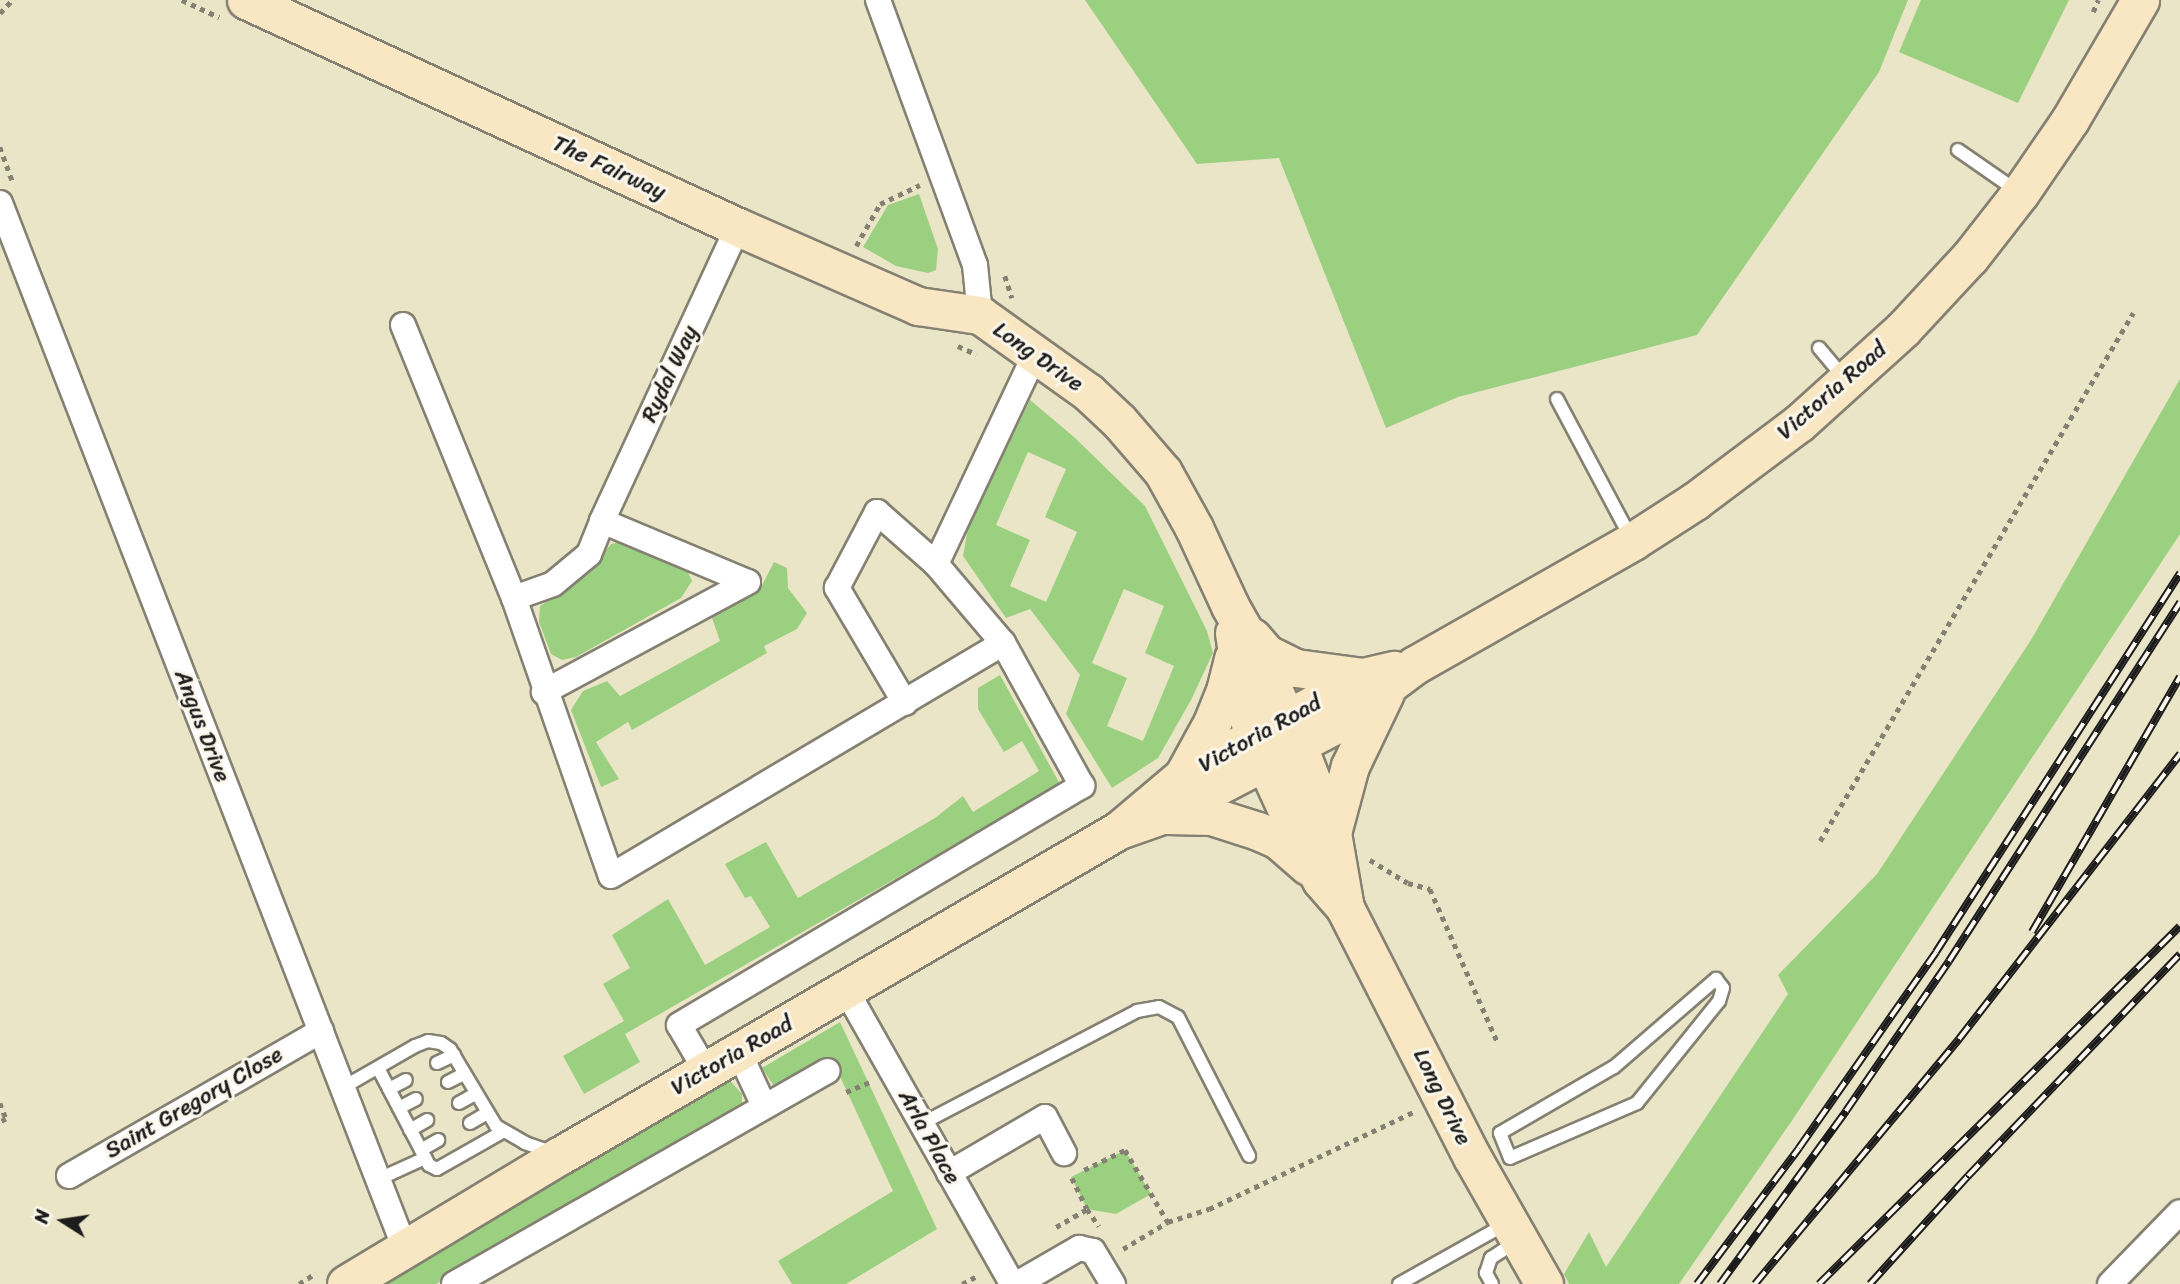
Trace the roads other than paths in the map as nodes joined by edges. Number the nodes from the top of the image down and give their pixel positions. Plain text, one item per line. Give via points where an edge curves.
1 (246, 0) edge
2 (878, 0) edge
3 (2140, 0) edge
4 (1958, 150) dead end
5 (2020, 193) junction
6 (0, 203) edge
7 (737, 227) junction
8 (980, 315) junction
9 (403, 325) dead end
10 (1819, 348) dead end
11 (1035, 355) junction
12 (1847, 381) junction
13 (1557, 399) dead end
14 (602, 521) junction
15 (1633, 541) junction
16 (936, 564) junction
17 (514, 598) junction
18 (1236, 625) junction
19 (1003, 643) junction
20 (1389, 676) junction
21 (544, 692) junction
22 (905, 703) junction
23 (1292, 733) junction
24 (1260, 751) junction
25 (1183, 776) junction
26 (1162, 816) junction
27 (1119, 830) junction
28 (1332, 833) junction
29 (1321, 880) junction
30 (1345, 908) junction
31 (846, 990) junction
32 (321, 1031) junction
33 (739, 1052) junction
34 (454, 1055) junction
35 (437, 1063) dead end
36 (378, 1068) junction
37 (706, 1071) junction
38 (827, 1071) dead end
39 (464, 1074) junction
40 (405, 1080) dead end
41 (448, 1082) dead end
42 (342, 1088) junction
43 (389, 1088) junction
44 (475, 1094) junction
45 (416, 1099) dead end
46 (459, 1103) dead end
47 (764, 1106) junction
48 (399, 1108) junction
49 (487, 1113) junction
50 (427, 1120) dead end
51 (470, 1122) dead end
52 (921, 1125) junction
53 (410, 1129) junction
54 (503, 1132) junction
55 (438, 1140) dead end
56 (1487, 1151) junction
57 (1064, 1153) dead end
58 (423, 1154) junction
59 (561, 1155) junction
60 (1249, 1156) dead end
61 (949, 1173) junction
62 (69, 1177) dead end
63 (379, 1179) junction
64 (2180, 1212) edge
65 (1512, 1232) junction
66 (405, 1249) junction
67 (360, 1280) edge
68 (454, 1284) edge
69 (1014, 1284) edge
70 (1113, 1284) edge
71 (1399, 1284) edge
72 (1492, 1284) edge
73 (1544, 1284) edge
74 (2110, 1284) edge

1 - 7 street, The Fairway
2 - 8 street, Long Drive via 975,265
3 - 5 street, Victoria Road via 2070,120
4 - 5 lane
5 - 12 street, Victoria Road via 1945,284
6 - 32 street, Angus Drive
7 - 8 street, The Fairway via 918,306
7 - 14 street, Rydal Way
8 - 11 street, Long Drive
9 - 17 street
10 - 12 lane
11 - 16 street
11 - 18 street, Long Drive via 1088,392 1163,472 1194,528
12 - 15 street, Victoria Road via 1799,423
13 - 15 lane
14 - 17 street, Rydal Way via 589,554 553,584
14 - 21 street via 748,582
15 - 20 street, Victoria Road
16 - 19 street
16 - 22 street via 877,512 837,588
17 - 21 street
18 - 20 street via 1267,654 1308,672
18 - 23 street, Long Drive
18 - 24 street, Long Drive via 1245,706
18 - 25 street via 1225,691
19 - 22 street
19 - 37 street via 1082,786 679,1025
20 - 23 street, Victoria Road via 1352,714
20 - 28 street via 1350,766
21 - 22 street via 611,876
23 - 24 street, Victoria Road
23 - 28 street, Long Drive
24 - 25 street, Victoria Road
24 - 26 street, Victoria Road
24 - 29 street, Long Drive
25 - 27 street, Victoria Road
26 - 27 street, Victoria Road
26 - 29 street via 1211,816 1258,831 1294,852
27 - 31 street, Victoria Road
28 - 30 street, Long Drive
29 - 30 street, Long Drive
30 - 56 street, Long Drive
31 - 33 street, Victoria Road
31 - 52 street, Arla Place
32 - 42 street, Angus Drive
32 - 62 street, Saint Gregory Close
33 - 37 street, Victoria Road
33 - 47 street
34 - 35 lane
34 - 36 lane via 441,1043 428,1041
34 - 39 lane
36 - 42 lane
36 - 43 lane
37 - 59 street, Victoria Road
38 - 47 street
39 - 41 lane
39 - 44 lane
40 - 43 lane
42 - 63 street, Angus Drive
43 - 48 lane
44 - 46 lane
44 - 49 lane
45 - 48 lane
47 - 68 street
48 - 53 lane
49 - 51 lane
49 - 54 lane
50 - 53 lane
52 - 60 lane via 1137,1012 1159,1007 1178,1017
52 - 61 street, Arla Place
53 - 58 lane
54 - 58 lane via 437,1168 429,1165
54 - 59 lane
55 - 58 lane
56 - 56 lane via 1500,1133 1614,1067 1713,979 1722,985 1719,1001 1637,1103 1513,1159
56 - 65 street, Long Drive
57 - 61 street via 1045,1117
58 - 63 lane
59 - 66 street, Victoria Road
61 - 69 street, Arla Place
63 - 66 street, Angus Drive
64 - 74 street
65 - 71 lane
65 - 72 lane via 1491,1258 1486,1273
65 - 73 street, Long Drive
66 - 67 street, Victoria Road
69 - 70 street via 1079,1248 1093,1251

